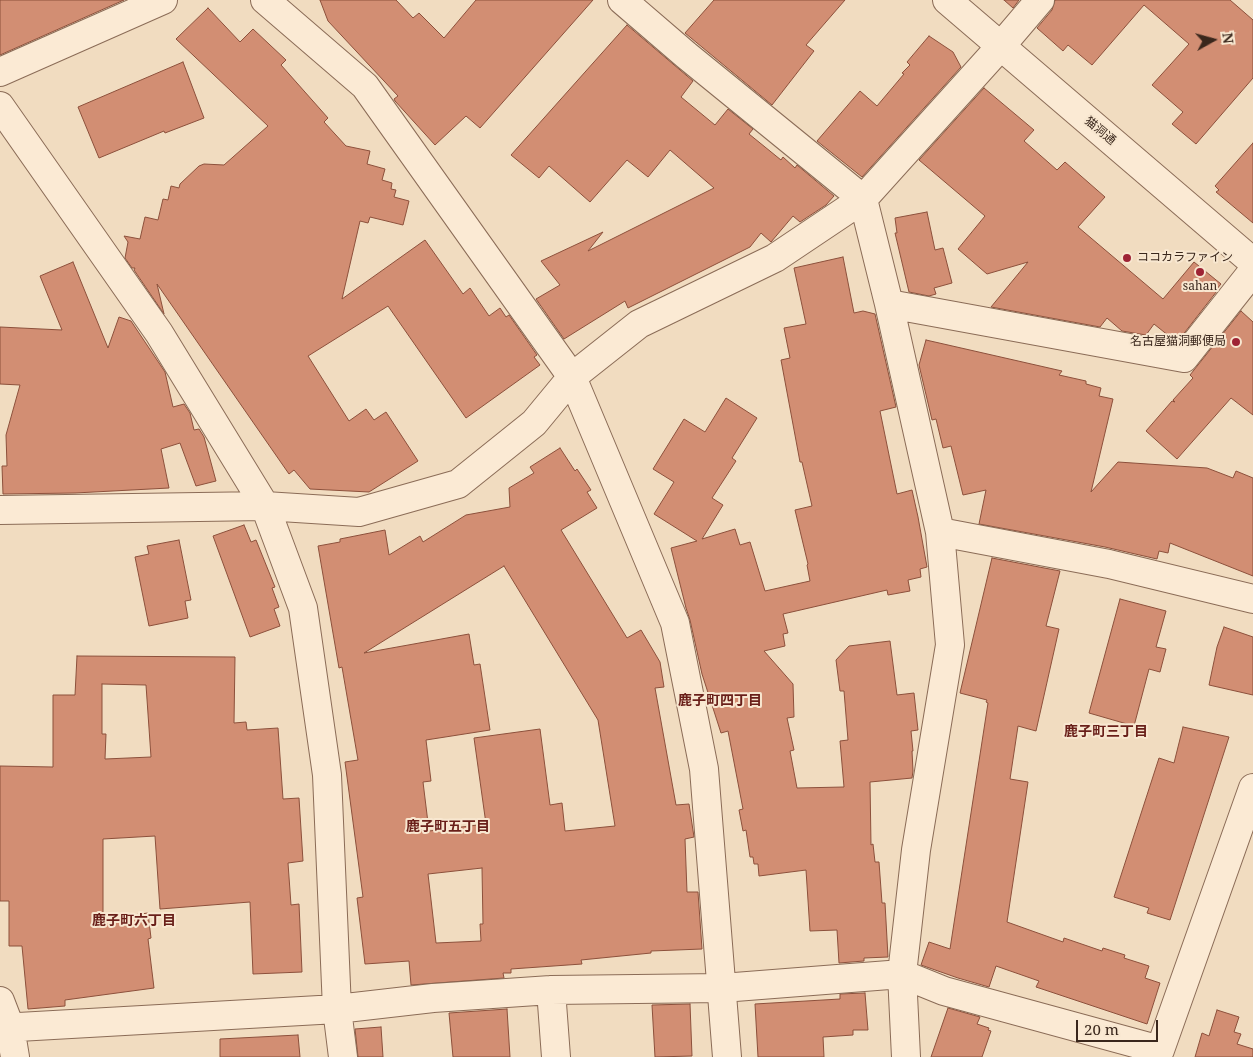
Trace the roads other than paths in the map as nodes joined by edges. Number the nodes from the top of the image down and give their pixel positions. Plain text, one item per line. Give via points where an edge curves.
1 (163, 0) edge
2 (265, 0) edge
3 (622, 0) edge
4 (947, 0) edge
5 (1040, 0) edge
6 (1000, 47) junction
7 (0, 72) edge
8 (0, 106) edge
9 (863, 199) junction
10 (1253, 262) edge
11 (1253, 271) edge
12 (889, 304) junction
13 (572, 378) junction
14 (265, 506) junction
15 (0, 510) edge
16 (940, 532) junction
17 (1253, 599) edge
18 (1250, 805) edge
19 (902, 974) junction
20 (722, 988) junction
21 (551, 990) junction
22 (0, 1001) edge
23 (337, 1009) junction
24 (5, 1028) edge
25 (1162, 1055) edge
26 (15, 1057) edge
27 (343, 1057) edge
28 (556, 1057) edge
29 (728, 1057) edge
30 (906, 1057) edge

1 - 7 street
2 - 13 street via 365,86
3 - 9 street
4 - 6 street, 猫洞通
5 - 6 street
6 - 9 street
6 - 10 street, 猫洞通
8 - 14 street via 159,333
9 - 12 street
9 - 13 street via 775,258 639,324
11 - 12 street via 1184,358
12 - 16 street
13 - 14 street via 534,423 458,484 359,512
13 - 20 street via 675,623 704,769
14 - 15 street
14 - 23 street via 305,618 327,774
16 - 17 street via 1109,564
16 - 19 street via 950,645 916,850
18 - 25 street
19 - 20 street
19 - 25 street via 944,991
19 - 30 street
20 - 21 street
20 - 29 street
21 - 23 street
21 - 28 street
22 - 24 street
23 - 24 street
23 - 27 street
24 - 26 street

